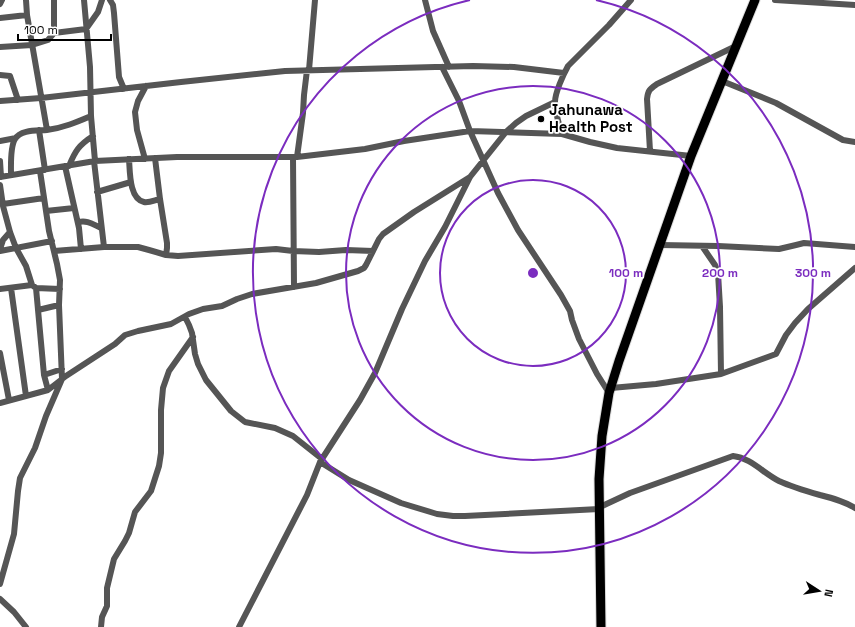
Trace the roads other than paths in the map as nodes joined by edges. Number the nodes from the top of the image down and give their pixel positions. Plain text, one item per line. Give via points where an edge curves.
1 (2, 0) edge
2 (26, 0) edge
3 (54, 0) edge
4 (84, 0) edge
5 (102, 0) edge
6 (110, 0) edge
7 (315, 0) edge
8 (425, 0) edge
9 (631, 0) edge
10 (755, 0) edge
11 (775, 0) edge
12 (0, 4) edge
13 (855, 5) edge
14 (27, 15) junction
15 (0, 18) edge
16 (86, 29) junction
17 (54, 33) junction
18 (32, 45) junction
19 (736, 46) junction
20 (0, 47) edge
21 (446, 67) junction
22 (308, 70) junction
23 (564, 73) junction
24 (0, 75) edge
25 (722, 81) junction
26 (146, 86) junction
27 (124, 88) junction
28 (90, 92) junction
29 (41, 98) junction
30 (18, 100) junction
31 (0, 101) edge
32 (554, 102) junction
33 (91, 116) junction
34 (39, 130) junction
35 (46, 130) junction
36 (470, 131) junction
37 (506, 132) junction
38 (562, 134) junction
39 (93, 136) junction
40 (16, 138) junction
41 (0, 141) edge
42 (855, 142) edge
43 (650, 152) junction
44 (692, 156) junction
45 (295, 157) junction
46 (145, 158) junction
47 (155, 158) junction
48 (129, 159) junction
49 (0, 161) edge
50 (94, 161) junction
51 (483, 161) junction
52 (67, 166) junction
53 (43, 170) junction
54 (11, 175) junction
55 (1, 177) edge
56 (470, 177) junction
57 (131, 182) junction
58 (0, 185) edge
59 (97, 192) junction
60 (44, 198) junction
61 (160, 199) junction
62 (3, 204) junction
63 (74, 208) junction
64 (46, 211) junction
65 (78, 222) junction
66 (102, 228) junction
67 (10, 232) junction
68 (52, 241) junction
69 (660, 245) junction
70 (702, 246) junction
71 (104, 247) junction
72 (855, 247) edge
73 (16, 248) junction
74 (82, 249) junction
75 (0, 250) edge
76 (54, 251) junction
77 (293, 251) junction
78 (373, 251) junction
79 (166, 256) junction
80 (855, 268) edge
81 (34, 287) junction
82 (294, 287) junction
83 (11, 288) junction
84 (0, 289) edge
85 (60, 289) junction
86 (59, 305) junction
87 (38, 310) junction
88 (185, 317) junction
89 (193, 337) junction
90 (0, 354) edge
91 (62, 369) junction
92 (721, 374) junction
93 (44, 375) junction
94 (62, 379) junction
95 (48, 390) junction
96 (610, 390) junction
97 (26, 396) junction
98 (9, 400) junction
99 (0, 403) edge
100 (321, 461) junction
101 (600, 508) junction
102 (855, 508) edge
103 (0, 584) edge
104 (0, 598) edge
105 (26, 627) edge
106 (101, 627) edge
107 (239, 627) edge
108 (601, 627) edge

1 - 12 street
2 - 14 street
3 - 17 street
4 - 16 street
5 - 16 street via 98,12
6 - 27 street via 114,13 119,77
7 - 22 street
8 - 21 street
9 - 23 street
10 - 19 main road
11 - 13 street
14 - 15 street
14 - 18 street
16 - 17 street
16 - 28 street
17 - 18 street via 48,40
18 - 20 street
18 - 29 street
19 - 25 main road
19 - 43 street via 651,88 647,99
21 - 22 street
21 - 23 street via 514,67
21 - 36 street
22 - 26 street
22 - 45 street via 304,113
23 - 32 street
24 - 30 street via 10,76
25 - 42 street via 776,103 843,140
25 - 44 main road
26 - 27 street
26 - 46 street via 134,112
27 - 28 street
28 - 29 street
28 - 33 street
29 - 30 street
29 - 35 street
30 - 31 street
32 - 37 street via 526,116
32 - 38 street
33 - 35 street via 66,126
33 - 39 street
34 - 35 street
34 - 40 street via 20,134
34 - 53 street
36 - 37 street
36 - 45 street via 365,149
36 - 51 street
37 - 38 street
37 - 51 street
38 - 43 street via 617,148
39 - 50 street
39 - 52 street via 74,152
40 - 41 street
40 - 54 street via 12,152
43 - 44 street
44 - 69 main road
45 - 47 street
45 - 77 street
46 - 47 street
46 - 48 street
47 - 61 street
48 - 50 street
48 - 57 street
49 - 55 street
50 - 52 street
50 - 59 street
51 - 56 street
51 - 96 street via 518,230 570,311 582,346 597,374
52 - 53 street
52 - 63 street
53 - 54 street
53 - 60 street
54 - 55 street
56 - 78 street via 383,234
56 - 100 street via 425,261 375,373
57 - 59 street
57 - 61 street via 138,199 145,202
58 - 62 street
59 - 66 street
60 - 62 street
60 - 64 street
61 - 79 street via 167,244
62 - 67 street
63 - 64 street
63 - 65 street
64 - 68 street
65 - 66 street via 88,222
65 - 74 street
66 - 71 street
67 - 73 street
67 - 75 street via 3,240
68 - 73 street
68 - 76 street
69 - 70 street
69 - 96 main road
70 - 72 street via 779,250 804,244
70 - 92 street via 718,273
71 - 74 street
71 - 79 street via 138,247
73 - 75 street
73 - 81 street
74 - 76 street
76 - 85 street
77 - 78 street
77 - 79 street
77 - 82 street
78 - 82 street via 364,268 358,271
80 - 92 street via 795,323 776,354
81 - 83 street
81 - 85 street
81 - 87 street
82 - 88 street via 252,294
83 - 84 street
83 - 97 street
85 - 86 street
86 - 87 street
86 - 91 street
87 - 93 street
88 - 89 street
88 - 94 street via 171,324 125,335
89 - 100 street via 198,364 206,380 231,411 245,422 275,428 293,436 311,449
89 - 106 street via 166,378 161,410 158,472 151,491 135,512 129,533 114,559
90 - 98 street
91 - 93 street
91 - 94 street
92 - 96 street
93 - 95 street
94 - 95 street
94 - 103 street via 35,448 20,478 14,534
95 - 97 street
96 - 101 main road via 602,436
97 - 98 street
98 - 99 street
100 - 101 street via 362,486 401,503 437,514 465,516
100 - 107 street via 307,495
101 - 102 street via 630,493 733,456 749,461 778,480
101 - 108 main road
104 - 105 street

